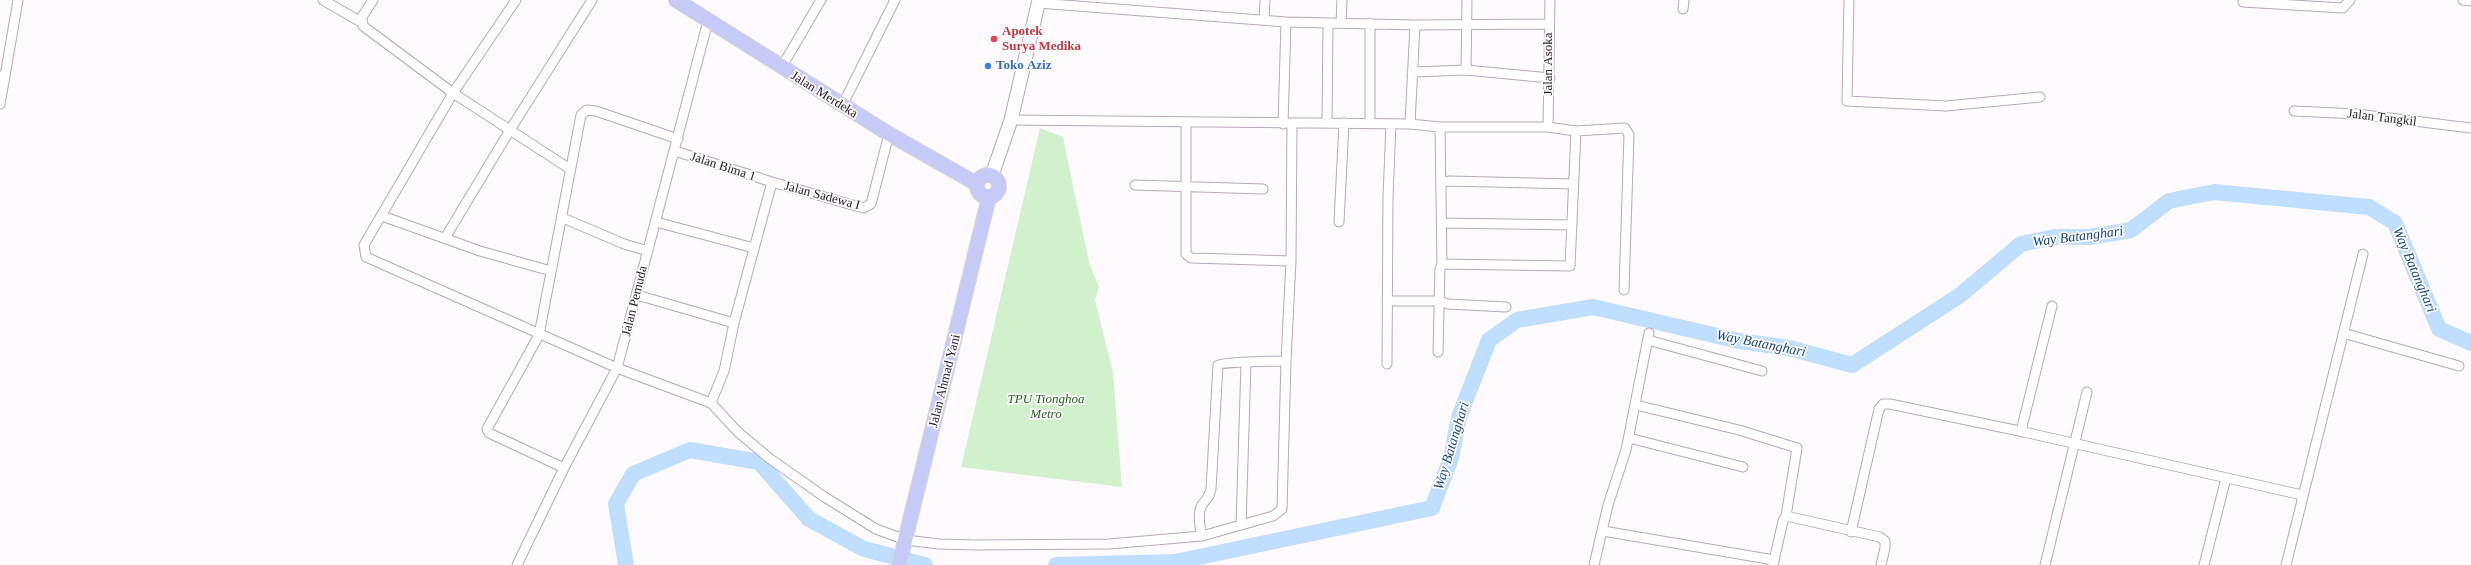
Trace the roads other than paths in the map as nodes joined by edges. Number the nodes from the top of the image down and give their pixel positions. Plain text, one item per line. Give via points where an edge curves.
1 (18, 0) edge
2 (323, 0) edge
3 (372, 0) edge
4 (516, 0) edge
5 (592, 0) edge
6 (676, 0) edge
7 (821, 0) edge
8 (895, 0) edge
9 (1265, 0) edge
10 (1342, 0) edge
11 (1468, 0) edge
12 (1550, 0) edge
13 (1849, 0) edge
14 (2350, 0) edge
15 (2463, 0) edge
16 (1038, 1) edge
17 (2471, 1) edge
18 (2243, 2) dead end
19 (1264, 20) junction
20 (708, 21) junction
21 (361, 22) junction
22 (1286, 22) junction
23 (1328, 23) junction
24 (1342, 23) junction
25 (1370, 23) junction
26 (1549, 24) junction
27 (1415, 25) junction
28 (1468, 25) junction
29 (780, 68) junction
30 (1466, 70) junction
31 (1412, 72) junction
32 (2, 76) edge
33 (1550, 78) junction
34 (453, 93) junction
35 (2040, 97) dead end
36 (0, 104) edge
37 (842, 106) junction
38 (2294, 111) dead end
39 (1011, 120) junction
40 (1186, 122) junction
41 (1327, 123) junction
42 (1344, 123) junction
43 (1288, 124) junction
44 (1370, 124) junction
45 (1392, 124) junction
46 (1410, 124) junction
47 (1440, 127) junction
48 (1548, 127) junction
49 (2471, 128) edge
50 (510, 130) junction
51 (1576, 131) junction
52 (889, 134) junction
53 (678, 139) junction
54 (675, 151) junction
55 (570, 169) junction
56 (992, 175) junction
57 (772, 182) junction
58 (1441, 182) junction
59 (977, 184) junction
60 (1573, 184) junction
61 (1136, 185) dead end
62 (1186, 186) junction
63 (1263, 189) dead end
64 (989, 197) junction
65 (382, 216) junction
66 (563, 218) junction
67 (656, 222) junction
68 (1339, 222) dead end
69 (1442, 224) junction
70 (1572, 225) junction
71 (445, 238) junction
72 (754, 248) junction
73 (648, 251) junction
74 (2363, 254) dead end
75 (1291, 261) junction
76 (1442, 264) junction
77 (551, 271) junction
78 (1624, 290) dead end
79 (637, 295) junction
80 (1387, 301) junction
81 (1439, 301) junction
82 (2052, 306) dead end
83 (1506, 307) dead end
84 (734, 323) junction
85 (2343, 333) junction
86 (539, 335) junction
87 (1438, 352) dead end
88 (1286, 361) junction
89 (1246, 363) junction
90 (1387, 364) dead end
91 (2459, 366) dead end
92 (617, 368) junction
93 (1762, 371) dead end
94 (2087, 392) dead end
95 (711, 403) junction
96 (1636, 405) junction
97 (2024, 432) junction
98 (1629, 438) junction
99 (2076, 442) junction
100 (1743, 467) dead end
101 (564, 468) junction
102 (2226, 478) junction
103 (2302, 495) junction
104 (1786, 516) junction
105 (1241, 526) junction
106 (1603, 531) junction
107 (1851, 532) junction
108 (1202, 536) junction
109 (905, 544) junction
110 (1773, 563) edge
111 (517, 565) edge
112 (899, 565) edge
113 (1594, 565) edge
114 (1881, 565) edge
115 (2045, 565) edge
116 (2204, 565) edge
117 (2286, 565) edge

1 - 32 street
2 - 21 street
3 - 21 street
4 - 34 street
5 - 50 street
6 - 20 main road, Jalan Merdeka
7 - 29 street
8 - 37 street
9 - 19 street
10 - 24 street
11 - 28 street
12 - 26 street, Jalan Asoka
13 - 35 street via 1847,101 1946,106
14 - 18 street via 2343,8
15 - 17 street
16 - 19 street
16 - 39 street
19 - 22 street
20 - 29 main road, Jalan Merdeka
20 - 53 street, Jalan Pemuda
21 - 34 street
22 - 23 street
22 - 43 street
23 - 24 street
23 - 41 street
24 - 25 street
25 - 27 street
25 - 44 street
26 - 28 street
26 - 33 street, Jalan Asoka
27 - 28 street
27 - 31 street
28 - 30 street
29 - 37 main road, Jalan Merdeka
30 - 31 street
30 - 33 street
31 - 46 street
32 - 36 street
33 - 48 street, Jalan Asoka
34 - 50 street
34 - 65 street
37 - 52 main road, Jalan Merdeka
38 - 49 street, Jalan Tangkil via 2357,114
39 - 40 street
39 - 56 street
40 - 43 street
40 - 62 street
41 - 42 street
41 - 43 street
42 - 44 street
42 - 68 street
43 - 75 street
44 - 45 street
45 - 46 street
45 - 80 street
46 - 47 street
47 - 48 street
47 - 58 street
48 - 51 street
50 - 55 street
50 - 71 street
51 - 60 street
51 - 78 street via 1621,127 1628,131
52 - 57 street, Jalan Sadewa I via 871,204 867,208
52 - 59 main road, Jalan Merdeka
53 - 54 street, Jalan Pemuda
53 - 55 street via 596,110 586,110 581,115
54 - 57 street, Jalan Bima 1
54 - 67 street, Jalan Pemuda
55 - 66 street
56 - 59 main road via 984,175
56 - 64 main road via 1000,185 997,194
57 - 72 street
58 - 60 street
58 - 69 street
59 - 64 main road via 981,195
60 - 70 street
61 - 62 street
62 - 63 street
62 - 75 street via 1185,252 1188,256
64 - 109 main road, Jalan Ahmad Yani
65 - 71 street
65 - 86 street via 364,245 366,257
66 - 73 street via 624,244
66 - 77 street
67 - 72 street
67 - 73 street, Jalan Pemuda
69 - 70 street
69 - 76 street
70 - 76 street via 1572,264 1569,267
71 - 77 street
72 - 84 street
73 - 79 street, Jalan Pemuda
74 - 85 street
75 - 88 street
76 - 81 street
77 - 86 street
79 - 84 street
79 - 92 street, Jalan Pemuda
80 - 81 street
80 - 90 street
81 - 83 street via 1448,304
81 - 87 street
82 - 97 street via 2022,427
84 - 95 street via 724,371
85 - 91 street
85 - 103 street
86 - 92 street
86 - 101 street via 487,431
88 - 89 street
88 - 105 street via 1282,509 1273,516
89 - 105 street
89 - 108 street via 1225,362 1218,365 1211,489 1209,498 1201,505 1199,523
92 - 95 street
92 - 101 street, Jalan Pemuda
93 - 96 street via 1648,336
94 - 99 street
95 - 109 street via 738,432 769,458 823,496
96 - 98 street
96 - 104 street via 1739,430 1797,448
97 - 99 street
97 - 107 street via 1882,404
98 - 100 street
98 - 106 street
99 - 102 street
99 - 115 street
101 - 111 street, Jalan Pemuda
102 - 103 street
102 - 116 street
103 - 117 street
104 - 107 street
104 - 110 street via 1782,521
105 - 108 street
106 - 110 street
106 - 113 street
107 - 114 street via 1880,537 1885,541
108 - 109 street via 1109,544
109 - 112 main road, Jalan Ahmad Yani

